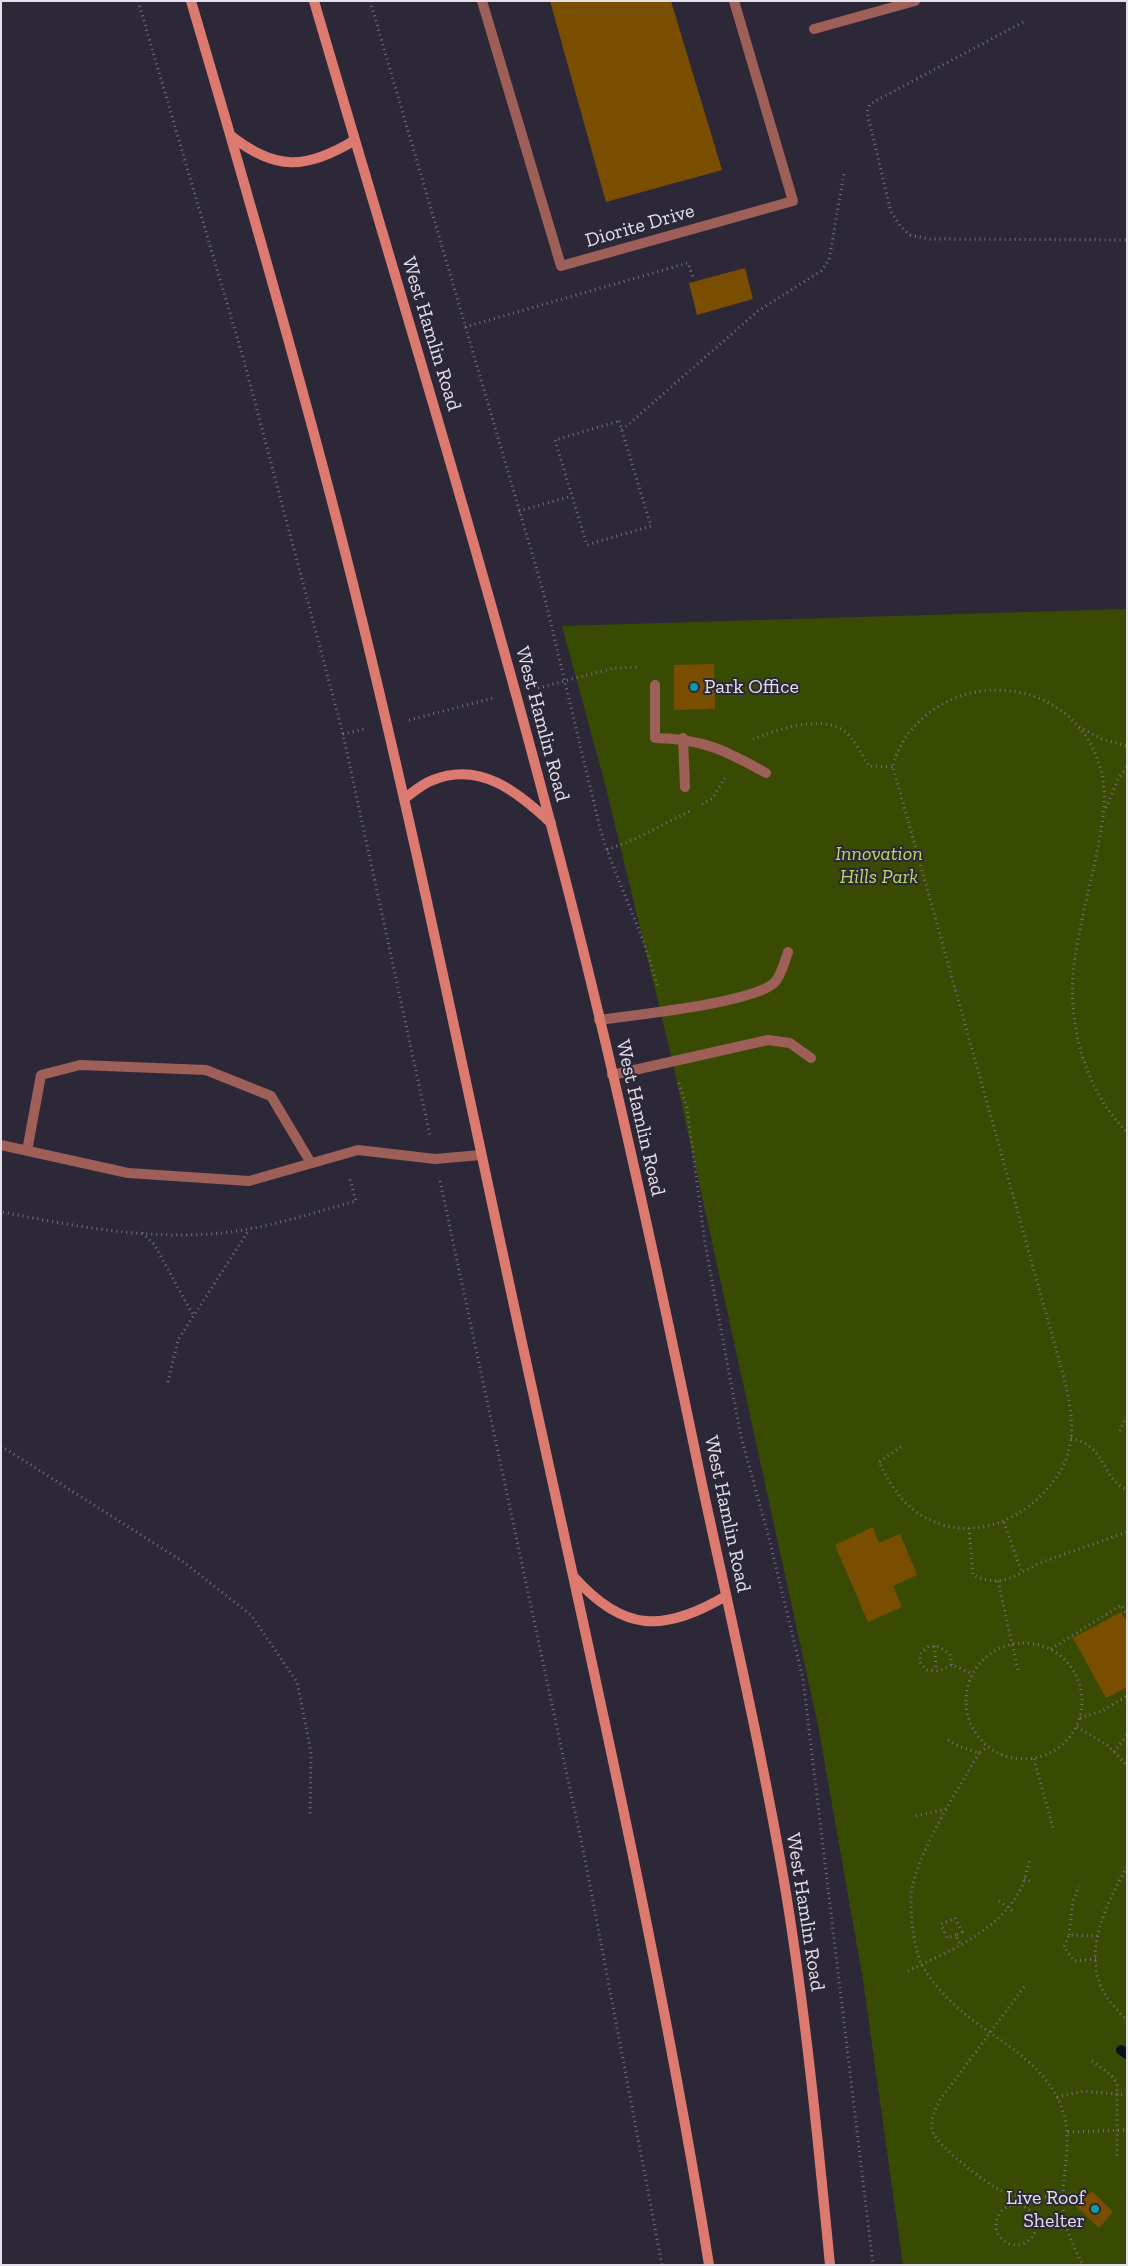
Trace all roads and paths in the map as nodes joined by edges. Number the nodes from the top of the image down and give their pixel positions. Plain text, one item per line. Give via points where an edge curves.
1 (138, 1) edge
2 (191, 1) edge
3 (314, 1) edge
4 (370, 1) edge
5 (482, 1) edge
6 (734, 1) edge
7 (915, 1) edge
8 (1023, 22) dead end
9 (814, 29) dead end
10 (230, 135) junction
11 (354, 140) junction
12 (844, 173) dead end
13 (1127, 240) edge
14 (693, 277) dead end
15 (464, 327) junction
16 (622, 430) junction
17 (572, 496) junction
18 (519, 511) junction
19 (564, 681) junction
20 (655, 685) joint
21 (540, 687) dead end
22 (493, 697) dead end
23 (413, 720) dead end
24 (1077, 725) junction
25 (362, 730) dead end
26 (343, 734) junction
27 (683, 738) junction
28 (750, 740) dead end
29 (1127, 746) edge
30 (894, 767) junction
31 (1127, 767) edge
32 (766, 774) dead end
33 (685, 787) dead end
34 (404, 799) junction
35 (1104, 815) junction
36 (551, 824) junction
37 (788, 952) dead end
38 (664, 1011) junction
39 (600, 1020) junction
40 (811, 1058) dead end
41 (672, 1061) junction
42 (612, 1075) junction
43 (1127, 1132) edge
44 (1, 1145) edge
45 (27, 1151) junction
46 (343, 1154) junction
47 (481, 1156) junction
48 (435, 1159) junction
49 (311, 1163) junction
50 (3, 1212) dead end
51 (249, 1229) junction
52 (142, 1233) junction
53 (192, 1315) junction
54 (168, 1382) dead end
55 (1126, 1417) edge
56 (1120, 1431) dead end
57 (1071, 1438) junction
58 (1, 1446) edge
59 (901, 1447) dead end
60 (1127, 1490) edge
61 (1004, 1522) junction
62 (969, 1528) junction
63 (1127, 1532) edge
64 (1022, 1573) junction
65 (573, 1577) junction
66 (998, 1581) junction
67 (726, 1596) junction
68 (1127, 1615) edge
69 (1012, 1644) junction
70 (935, 1646) junction
71 (1051, 1649) junction
72 (952, 1665) junction
73 (1018, 1670) dead end
74 (936, 1671) junction
75 (973, 1674) junction
76 (1127, 1696) edge
77 (1080, 1718) junction
78 (1077, 1727) junction
79 (1127, 1736) edge
80 (948, 1740) dead end
81 (987, 1747) junction
82 (1114, 1752) junction
83 (979, 1753) junction
84 (1034, 1759) junction
85 (1127, 1765) edge
86 (947, 1809) junction
87 (310, 1816) dead end
88 (916, 1816) dead end
89 (1053, 1828) dead end
90 (1030, 1860) dead end
91 (1127, 1867) edge
92 (1024, 1879) junction
93 (1032, 1882) dead end
94 (1080, 1886) dead end
95 (999, 1901) dead end
96 (1008, 1906) junction
97 (1013, 1911) dead end
98 (956, 1935) junction
99 (1069, 1935) junction
100 (1098, 1936) junction
101 (961, 1946) junction
102 (1096, 1959) junction
103 (922, 1964) junction
104 (908, 1971) dead end
105 (1024, 1987) dead end
106 (1127, 2020) edge
107 (990, 2031) junction
108 (1092, 2061) dead end
109 (1117, 2093) junction
110 (1127, 2094) edge
111 (1057, 2097) junction
112 (1127, 2130) edge
113 (1117, 2131) junction
114 (1068, 2132) junction
115 (1118, 2156) dead end
116 (1022, 2195) junction
117 (1063, 2196) junction
118 (1084, 2202) dead end
119 (1021, 2205) junction
120 (662, 2265) edge
121 (710, 2265) edge
122 (830, 2265) edge
123 (873, 2265) edge
124 (1083, 2265) edge

1 - 26 path via 244,361
2 - 10 main road
3 - 11 main road, West Hamlin Road
4 - 15 path
5 - 6 street, Diorite Drive via 561,266 794,201
7 - 9 street
8 - 13 path via 870,104 867,112 891,212 910,235 930,239
10 - 11 main road via 248,150 281,162 310,161
10 - 34 main road via 339,527
11 - 36 main road, West Hamlin Road via 490,600
12 - 16 path via 829,260 821,271 758,311
14 - 15 path via 688,263
15 - 18 path
16 - 17 path via 619,421 555,440
16 - 17 path via 650,526 587,545
17 - 18 path
18 - 19 path via 543,591
19 - 20 path via 614,668 643,667
19 - 21 path
19 - 38 path via 610,862 650,956
20 - 27 street via 655,738
22 - 23 path
24 - 29 path via 1102,739
24 - 30 path via 1057,706 1033,695 1012,690 967,693 948,700 916,724 899,749
24 - 35 path via 1100,764 1104,783
25 - 26 path
26 - 48 path
27 - 32 street via 730,754
27 - 33 street
28 - 30 path via 782,728 825,722 844,731 869,766
30 - 57 path via 1063,1374 1072,1422
31 - 35 path via 1118,779
34 - 36 main road via 431,780 461,774 479,776 515,792
34 - 47 main road
35 - 43 path via 1073,974 1073,1011 1080,1048 1091,1078
36 - 39 main road, West Hamlin Road
37 - 38 street via 776,983 754,994
38 - 39 street
39 - 42 main road, West Hamlin Road
40 - 41 street via 790,1043 768,1040
41 - 42 street
41 - 123 path via 687,1108 705,1243 741,1437 803,1679
42 - 67 main road, West Hamlin Road
44 - 45 street
45 - 49 street via 128,1173 249,1181
45 - 49 street via 41,1075 80,1065 206,1070 271,1096
46 - 48 street via 358,1150
46 - 49 street
46 - 51 path via 356,1201
47 - 48 street
47 - 65 main road
48 - 120 path via 584,1854
50 - 52 path
51 - 52 path via 199,1234
51 - 53 path
52 - 53 path via 154,1244
53 - 54 path via 178,1340
55 - 56 path
57 - 60 path via 1087,1443 1105,1464 1111,1479
57 - 61 path via 1067,1458 1050,1486 1025,1510
58 - 87 path via 182,1562 250,1615 297,1682 312,1752
59 - 62 path via 879,1462 898,1494 928,1520 950,1527
61 - 62 path
61 - 64 path
62 - 66 path via 973,1575
63 - 64 path
64 - 66 path
65 - 67 main road via 606,1609 645,1621 682,1618
65 - 121 main road via 679,2086
66 - 69 path
67 - 122 main road, West Hamlin Road via 756,1734 786,1898 818,2138
68 - 71 path via 1121,1605
69 - 71 path via 1032,1643
69 - 73 path
69 - 75 path via 982,1660
70 - 72 path via 948,1651
70 - 74 path
70 - 74 path via 920,1654 920,1662 926,1670
71 - 77 path via 1074,1671 1080,1686
72 - 74 path
72 - 75 path
75 - 81 path via 966,1705 976,1735
76 - 77 path via 1102,1711
77 - 78 path
78 - 82 path
78 - 84 path via 1067,1742
79 - 82 path
80 - 83 path
81 - 83 path
81 - 84 path via 1018,1760
82 - 85 path
83 - 86 path
84 - 89 path
86 - 88 path
86 - 103 path via 929,1840 912,1886 912,1921
90 - 92 path
91 - 100 path via 1102,1917
92 - 93 path
92 - 96 path
94 - 99 path via 1073,1901
95 - 96 path
96 - 97 path
96 - 101 path via 990,1925
98 - 98 path via 962,1932 955,1918 941,1924 947,1938
98 - 101 path
99 - 100 path
99 - 102 path via 1064,1947 1074,1961
100 - 102 path
101 - 103 path
102 - 106 path via 1098,1979 1108,1998
103 - 104 path
103 - 107 path via 965,2014
105 - 107 path
107 - 111 path via 1044,2076
107 - 116 path via 940,2100 931,2119 932,2131 946,2151 1002,2191
108 - 109 path via 1110,2074 1117,2083
109 - 110 path
109 - 111 path via 1084,2091
109 - 113 path
111 - 114 path
112 - 113 path
113 - 114 path
113 - 115 path
114 - 117 path
116 - 117 path
116 - 119 path
117 - 118 path
117 - 124 path via 1068,2235
119 - 119 path via 1035,2218 1035,2231 1026,2242 1013,2245 1001,2239 996,2220 1002,2209

